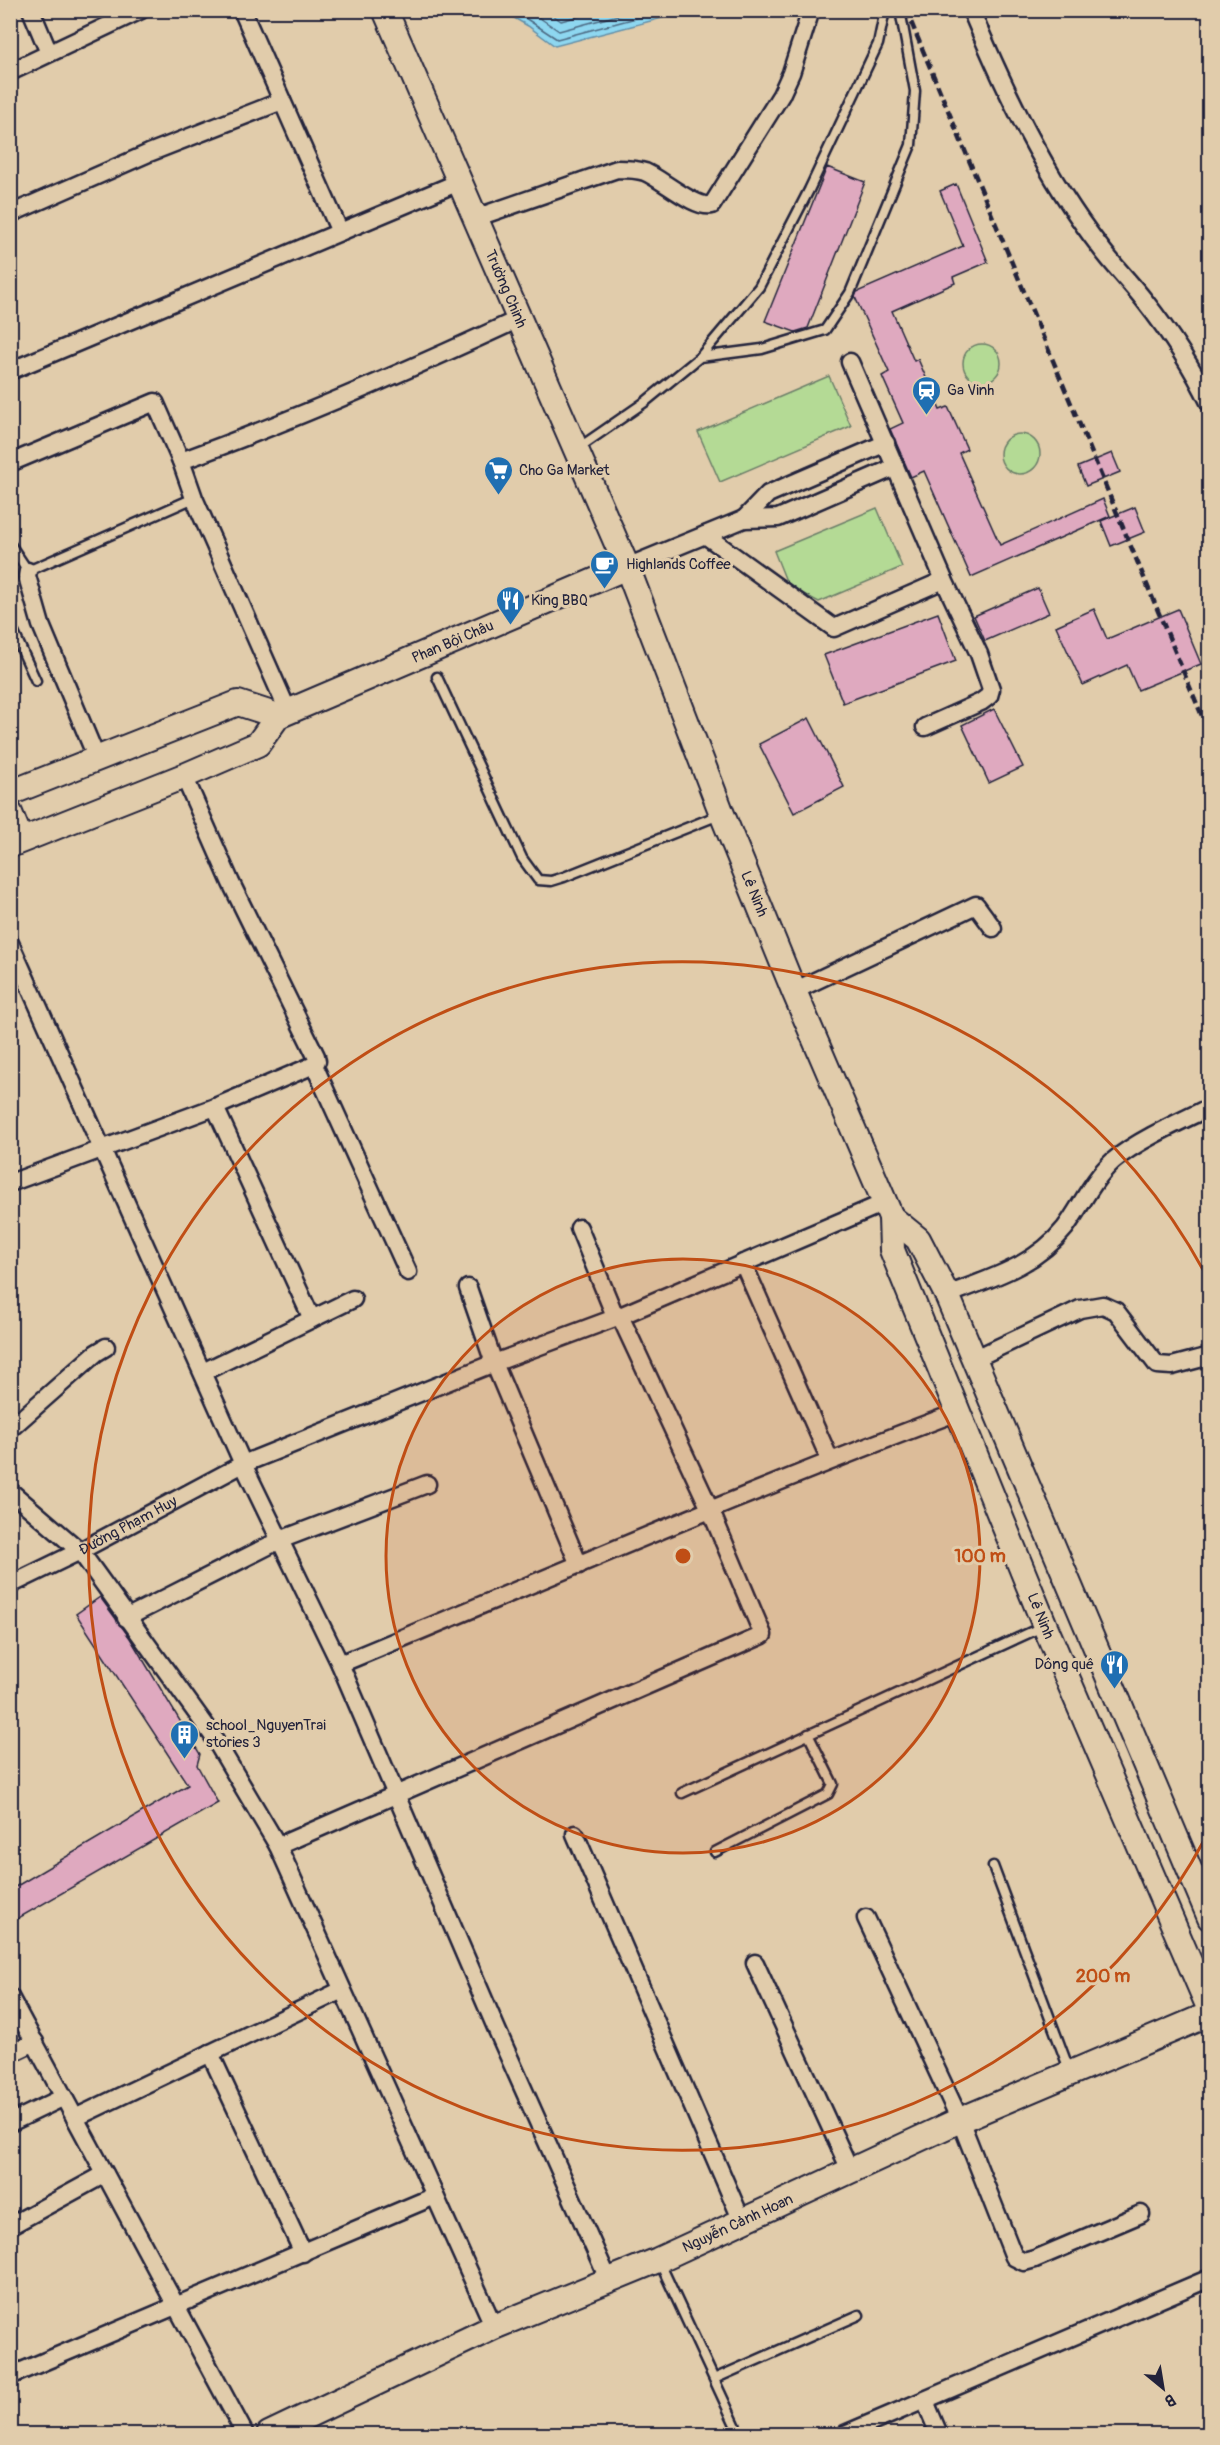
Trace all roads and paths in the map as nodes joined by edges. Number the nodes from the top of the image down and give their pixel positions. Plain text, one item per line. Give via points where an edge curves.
1 (31, 10) edge
2 (141, 10) edge
3 (242, 10) edge
4 (385, 10) edge
5 (811, 10) edge
6 (885, 10) edge
7 (900, 10) edge
8 (970, 10) edge
9 (50, 53) junction
10 (10, 72) edge
11 (282, 101) junction
12 (459, 182) junction
13 (10, 214) edge
14 (475, 218) junction
15 (340, 232) junction
16 (521, 318) junction
17 (700, 357) junction
18 (850, 362) dead end
19 (10, 371) edge
20 (1203, 373) edge
21 (1209, 404) edge
22 (886, 443) junction
23 (577, 450) junction
24 (181, 461) junction
25 (10, 463) edge
26 (895, 467) junction
27 (194, 498) junction
28 (744, 519) junction
29 (705, 535) junction
30 (10, 544) edge
31 (627, 567) junction
32 (28, 571) junction
33 (944, 580) junction
34 (10, 624) edge
35 (437, 677) dead end
36 (36, 681) dead end
37 (283, 714) junction
38 (925, 727) dead end
39 (97, 759) junction
40 (184, 776) junction
41 (10, 793) edge
42 (10, 813) edge
43 (722, 814) junction
44 (16, 842) edge
45 (993, 928) dead end
46 (10, 942) edge
47 (794, 991) junction
48 (314, 1065) junction
49 (215, 1107) junction
50 (1209, 1107) edge
51 (103, 1150) junction
52 (10, 1183) edge
53 (887, 1210) junction
54 (579, 1228) dead end
55 (743, 1263) junction
56 (408, 1272) dead end
57 (468, 1288) dead end
58 (947, 1295) junction
59 (353, 1299) dead end
60 (620, 1316) junction
61 (312, 1319) junction
62 (106, 1347) dead end
63 (1209, 1356) edge
64 (974, 1359) junction
65 (495, 1363) junction
66 (203, 1372) junction
67 (958, 1412) junction
68 (10, 1429) edge
69 (830, 1460) junction
70 (243, 1464) junction
71 (427, 1484) dead end
72 (10, 1491) edge
73 (710, 1509) junction
74 (280, 1540) junction
75 (80, 1551) junction
76 (579, 1565) junction
77 (10, 1585) edge
78 (1080, 1612) junction
79 (126, 1618) junction
80 (1045, 1626) junction
81 (340, 1664) junction
82 (808, 1734) junction
83 (396, 1794) junction
84 (682, 1794) dead end
85 (575, 1834) dead end
86 (278, 1846) junction
87 (715, 1852) dead end
88 (993, 1866) dead end
89 (866, 1918) dead end
90 (1209, 1918) edge
91 (754, 1963) dead end
92 (342, 1990) junction
93 (10, 1997) edge
94 (1209, 2012) edge
95 (35, 2042) junction
96 (210, 2053) junction
97 (10, 2054) edge
98 (1070, 2073) junction
99 (64, 2097) junction
100 (75, 2118) junction
101 (960, 2120) junction
102 (10, 2123) edge
103 (851, 2172) junction
104 (105, 2174) junction
105 (435, 2196) junction
106 (1141, 2214) dead end
107 (742, 2221) junction
108 (10, 2226) edge
109 (303, 2253) junction
110 (658, 2260) junction
111 (1209, 2278) edge
112 (609, 2281) junction
113 (177, 2306) junction
114 (858, 2315) dead end
115 (494, 2327) junction
116 (10, 2376) edge
117 (714, 2379) junction
118 (925, 2400) junction
119 (305, 2427) edge
120 (738, 2431) dead end
121 (245, 2434) edge
122 (269, 2434) edge
123 (845, 2434) edge
124 (939, 2434) edge

1 - 9 street
2 - 9 street
3 - 11 street
4 - 12 street, Trường Chinh
5 - 14 street via 782,95 712,205 701,204 646,172 632,169 617,170
6 - 17 lane via 878,44 759,287
7 - 17 lane via 915,91 911,145 850,293 825,330 762,349
8 - 20 street via 1010,100 1071,207 1185,356
9 - 10 street
11 - 13 street via 149,153
11 - 15 street
12 - 14 street, Trường Chinh
12 - 15 street
14 - 16 street, Trường Chinh
15 - 19 street
16 - 23 street, Trường Chinh
16 - 24 street via 355,393
17 - 23 lane
18 - 22 street
20 - 21 street
22 - 26 street
22 - 28 street via 768,494
23 - 31 street, Trường Chinh
24 - 25 street via 155,402
24 - 27 street
26 - 28 street via 778,518
26 - 33 street
27 - 32 lane
27 - 37 street
28 - 29 street
29 - 31 street
29 - 33 street via 834,628
30 - 32 lane
31 - 37 street, Phan Bội Châu
31 - 43 street, Lê Ninh
32 - 39 street via 42,625
33 - 38 street via 991,689 981,702
34 - 36 lane
35 - 43 lane via 522,858 538,880 564,877
37 - 39 street via 238,703
37 - 40 street via 258,744
39 - 41 street
40 - 44 street
40 - 48 street via 231,883 316,1056
42 - 44 street
43 - 47 street, Lê Ninh
45 - 47 street via 976,905
46 - 51 street
47 - 53 street, Lê Ninh
48 - 49 street
48 - 56 street
49 - 51 street
49 - 61 street
50 - 58 street via 1114,1160 1053,1242 1035,1257 1013,1270
51 - 52 street
51 - 66 street
53 - 55 street, Đường Phạm Huy
53 - 58 street, Lê Ninh via 918,1239
53 - 67 street, Lê Ninh via 892,1250
54 - 60 street via 613,1311
55 - 60 street, Đường Phạm Huy
55 - 69 street
57 - 65 street
58 - 64 street, Lê Ninh
59 - 61 street
60 - 65 street, Đường Phạm Huy
60 - 73 street
61 - 66 street
62 - 68 street
63 - 64 street via 1172,1366 1157,1365 1129,1325 1116,1311 1103,1305 1080,1309
64 - 78 street, Lê Ninh
65 - 70 street, Đường Phạm Huy
65 - 76 street
66 - 70 street
67 - 69 street
67 - 80 street, Lê Ninh
69 - 73 street
70 - 74 street
70 - 75 street, Đường Phạm Huy
71 - 74 street
72 - 75 street
73 - 76 street
73 - 83 street via 763,1635
74 - 79 street
74 - 81 street
75 - 77 street, Đường Phạm Huy
75 - 79 street
76 - 81 street
78 - 80 street
78 - 90 street, Lê Ninh
79 - 86 street via 211,1733
80 - 82 lane
80 - 94 street, Lê Ninh
81 - 83 street
82 - 84 lane
82 - 87 lane via 833,1784 828,1794
83 - 86 street
83 - 112 street
85 - 107 street
86 - 92 street
88 - 98 lane
89 - 101 street
91 - 103 street
92 - 96 street
92 - 105 street
93 - 95 street
94 - 98 street, Nguyễn Cảnh Hoan
95 - 97 street
95 - 99 street
96 - 100 street
96 - 109 street
98 - 101 street, Nguyễn Cảnh Hoan
99 - 100 street
99 - 102 street
100 - 104 street
101 - 103 street, Nguyễn Cảnh Hoan
101 - 106 street via 1018,2260 1035,2259
103 - 107 street, Nguyễn Cảnh Hoan
104 - 108 street
104 - 113 street
105 - 109 street
105 - 115 street
107 - 110 street, Nguyễn Cảnh Hoan
109 - 113 street
110 - 112 street, Nguyễn Cảnh Hoan
110 - 117 lane
111 - 118 street
112 - 115 street, Nguyễn Cảnh Hoan
113 - 116 street
113 - 121 street
114 - 117 lane
115 - 119 street, Nguyễn Cảnh Hoan
117 - 120 lane
118 - 123 street
118 - 124 street
119 - 122 street, Nguyễn Cảnh Hoan

